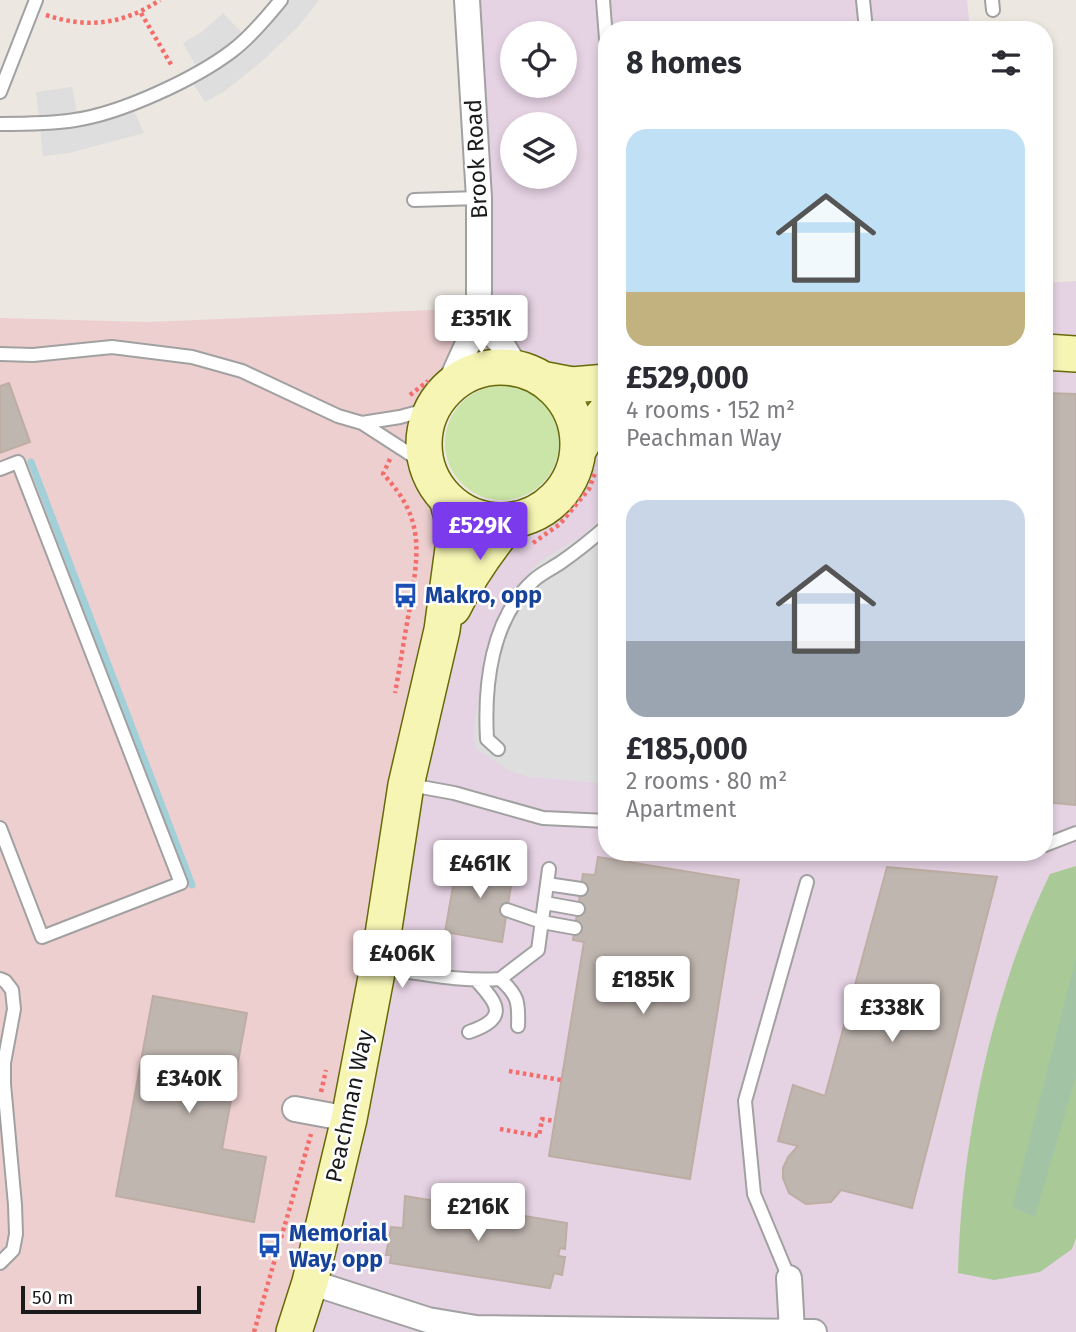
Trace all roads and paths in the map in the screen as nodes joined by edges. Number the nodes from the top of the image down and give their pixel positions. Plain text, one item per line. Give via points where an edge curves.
1 (160, 0) edge
2 (467, 0) edge
3 (603, 0) edge
4 (863, 0) edge
5 (276, 2) edge
6 (34, 5) edge
7 (141, 13) junction
8 (605, 21) edge
9 (865, 21) edge
10 (181, 82) junction
11 (0, 92) edge
12 (0, 124) edge
13 (479, 198) junction
14 (414, 200) dead end
15 (479, 319) junction
16 (1053, 353) edge
17 (0, 354) edge
18 (1076, 354) edge
19 (514, 366) junction
20 (546, 380) junction
21 (598, 383) edge
22 (441, 396) junction
23 (598, 423) edge
24 (362, 424) junction
25 (579, 449) junction
26 (427, 465) junction
27 (0, 469) edge
28 (447, 499) junction
29 (509, 523) junction
30 (598, 533) edge
31 (442, 630) junction
32 (498, 749) dead end
33 (406, 785) junction
34 (598, 821) edge
35 (0, 828) edge
36 (1076, 833) edge
37 (1053, 842) edge
38 (549, 869) dead end
39 (807, 882) dead end
40 (547, 884) junction
41 (581, 889) dead end
42 (545, 903) junction
43 (578, 909) dead end
44 (507, 910) dead end
45 (542, 922) junction
46 (575, 928) dead end
47 (378, 967) junction
48 (0, 979) edge
49 (500, 979) junction
50 (477, 981) junction
51 (518, 1026) dead end
52 (469, 1031) dead end
53 (509, 1071) dead end
54 (561, 1080) dead end
55 (295, 1109) dead end
56 (349, 1119) junction
57 (554, 1121) dead end
58 (500, 1129) dead end
59 (0, 1263) edge
60 (789, 1278) joint
61 (310, 1282) junction
62 (616, 1331) edge
63 (803, 1331) edge
64 (294, 1332) edge

1 - 7 path
2 - 13 street, Brook Road
3 - 8 lane
4 - 9 lane
5 - 10 lane via 234,50
6 - 7 path via 55,18 83,23
6 - 11 lane
7 - 10 path
10 - 12 lane via 78,120
13 - 14 lane
13 - 15 street, Brook Road
15 - 19 street
15 - 22 street, Brook Road
16 - 18 street
17 - 24 lane via 112,347 192,357 242,370
19 - 20 street
19 - 22 street via 481,369
20 - 21 street
20 - 25 street via 566,401 577,427
22 - 24 lane via 400,418
22 - 26 street, Peachman Way via 427,422
23 - 25 street
24 - 26 lane
25 - 29 street, Peachman Way via 571,477 558,496 539,511
26 - 28 street, Peachman Way
27 - 35 lane via 18,462 181,883 42,937
28 - 29 street, Peachman Way via 477,517
28 - 31 street, Peachman Way via 454,541
29 - 31 street, Peachman Way via 483,555
30 - 32 lane via 532,581 498,635 487,692 487,738
31 - 33 street, Peachman Way
33 - 34 lane via 543,818
33 - 47 street, Peachman Way
36 - 37 lane
38 - 40 lane
39 - 60 lane via 745,1101 754,1195
40 - 41 lane
40 - 42 lane
42 - 43 lane
42 - 45 lane
44 - 45 lane
45 - 46 lane
45 - 49 lane via 537,950
47 - 50 lane
47 - 56 street, Peachman Way
48 - 59 lane via 12,990 15,1009 5,1084 16,1234 13,1250
49 - 50 lane
49 - 51 lane via 513,990 519,1007
50 - 52 lane via 495,1000 496,1009 492,1020
53 - 54 path
55 - 56 street
56 - 61 street, Peachman Way
57 - 58 path via 542,1119 540,1136
60 - 63 street
61 - 62 street via 428,1320 477,1328
61 - 64 street, Peachman Way
62 - 63 street

